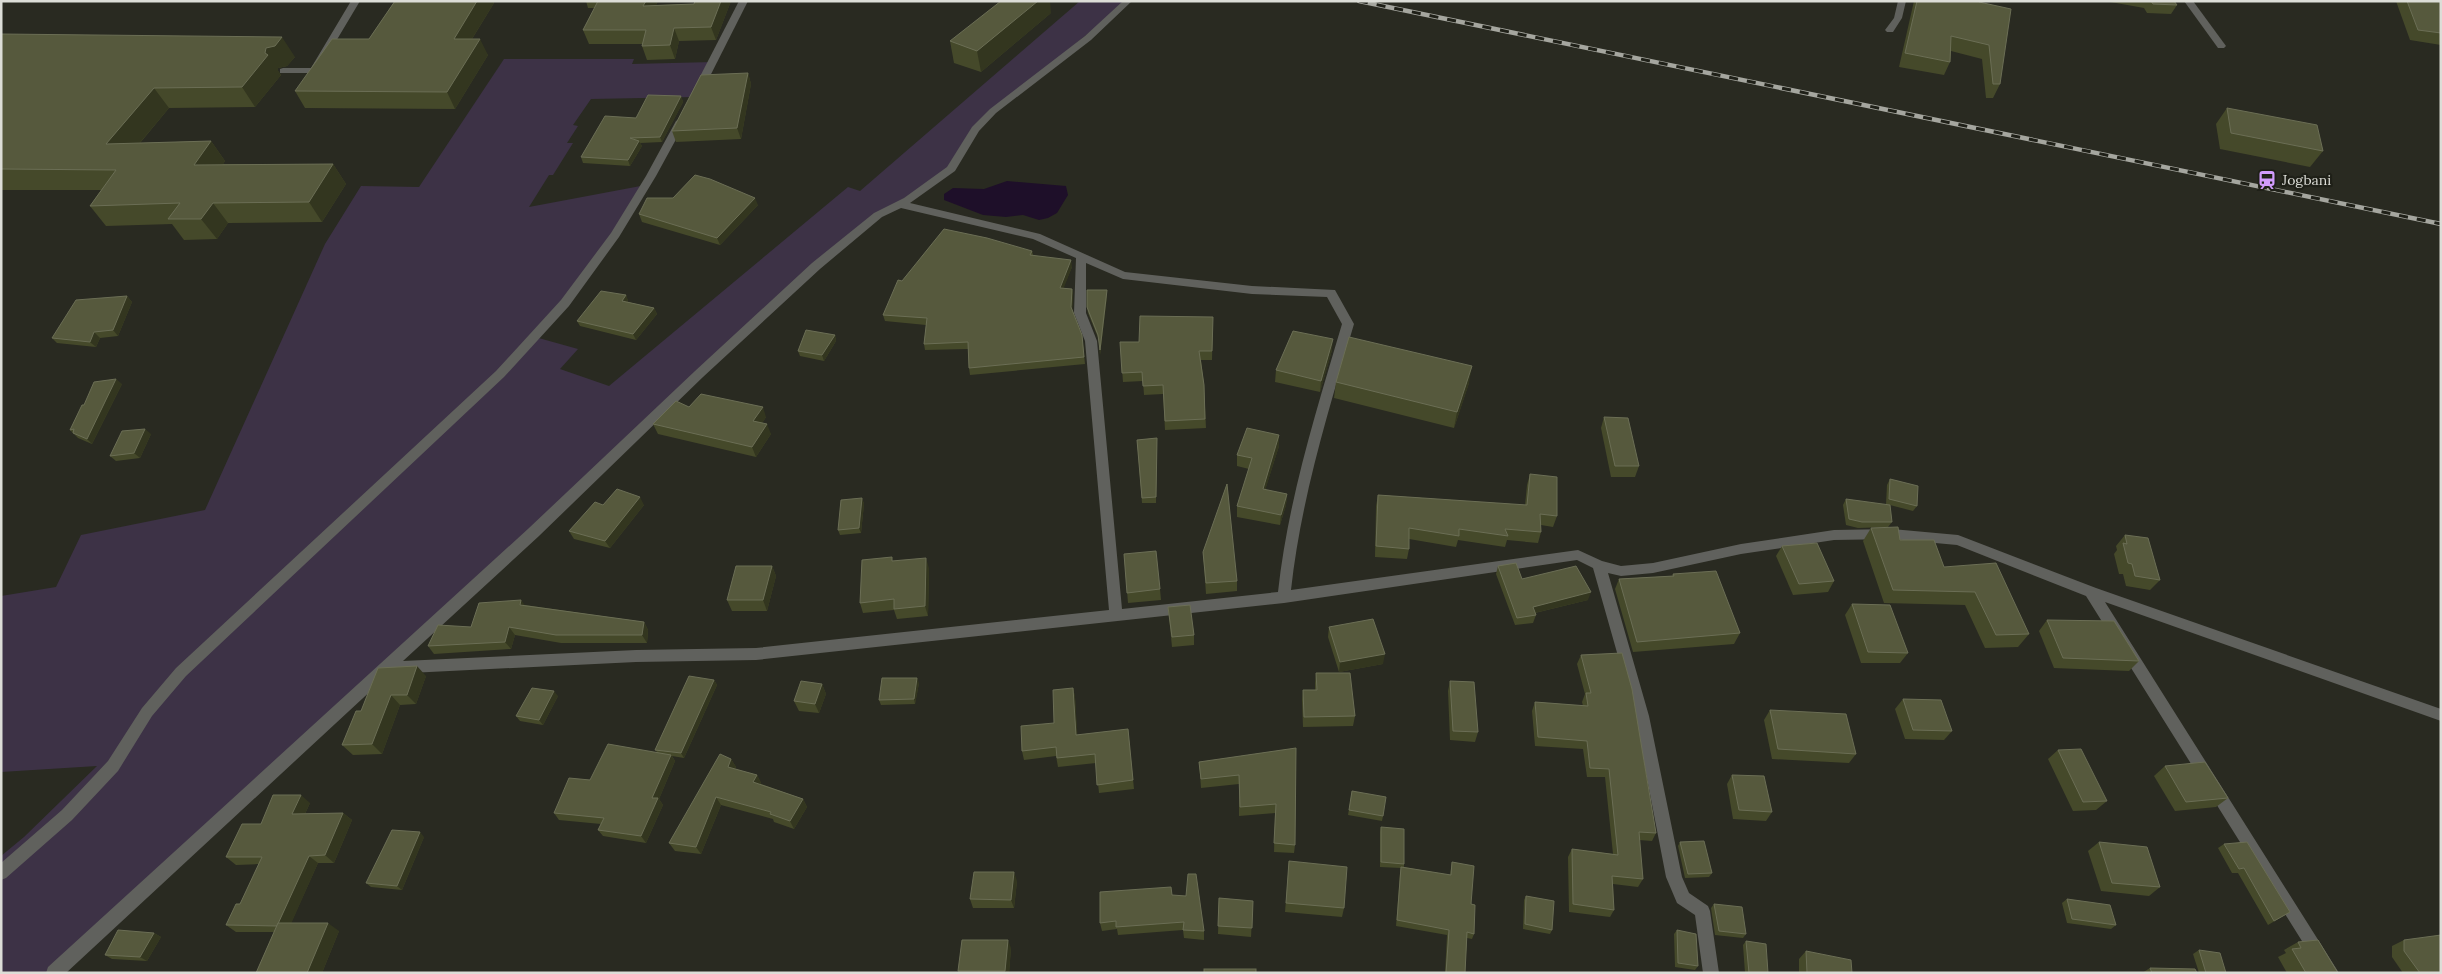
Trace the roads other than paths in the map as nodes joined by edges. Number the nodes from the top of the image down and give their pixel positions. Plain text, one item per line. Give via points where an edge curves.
1 (356, 1) edge
2 (744, 1) edge
3 (1128, 1) edge
4 (1902, 1) edge
5 (2188, 1) edge
6 (1890, 30) dead end
7 (2221, 46) dead end
8 (283, 71) dead end
9 (694, 97) edge
10 (685, 113) edge
11 (900, 204) junction
12 (1081, 256) junction
13 (1599, 565) junction
14 (2091, 592) junction
15 (1284, 597) junction
16 (1116, 616) junction
17 (387, 668) junction
18 (2441, 715) edge
19 (1, 873) edge
20 (54, 973) edge
21 (1711, 973) edge
22 (2332, 973) edge

1 - 8 street via 314,71
2 - 9 street
3 - 11 street via 1088,38 993,111 967,139 951,169
4 - 6 street via 1898,18
5 - 7 street
10 - 19 street via 620,227 565,303 493,380 182,672 147,712 113,766 68,815
11 - 12 street via 1036,236
11 - 17 street via 878,215 810,272
12 - 15 street via 1122,275 1252,290 1331,293 1348,324 1302,483 1287,556
12 - 16 street via 1080,313 1091,341
13 - 14 street via 1621,571 1653,568 1789,541 1834,535 1892,534 1958,540
13 - 15 street via 1578,555
13 - 21 street via 1642,716 1674,877 1683,898 1702,911
14 - 18 street
14 - 22 street
15 - 16 street
16 - 17 street via 756,654 636,656
17 - 20 street

